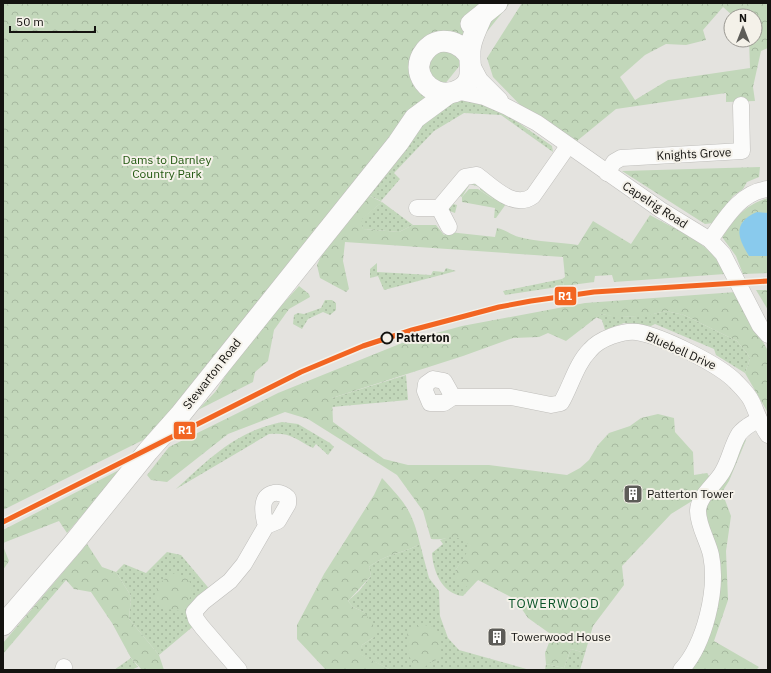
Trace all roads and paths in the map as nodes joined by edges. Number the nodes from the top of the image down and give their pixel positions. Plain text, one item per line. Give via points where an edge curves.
1 (490, 10) edge
2 (445, 41) junction
3 (471, 61) junction
4 (422, 80) junction
5 (452, 92) junction
6 (741, 105) dead end
7 (507, 107) junction
8 (415, 118) junction
9 (568, 146) junction
10 (607, 172) junction
11 (768, 189) edge
12 (417, 208) dead end
13 (439, 208) junction
14 (449, 227) dead end
15 (710, 240) junction
16 (768, 335) edge
17 (453, 397) junction
18 (758, 420) junction
19 (768, 435) edge
20 (266, 526) dead end
21 (3, 625) edge
22 (239, 670) edge
23 (681, 670) edge

1 - 2 main road, Stewarton Road
1 - 3 main road, Stewarton Road via 470,45
2 - 3 main road via 460,45
2 - 4 main road, Stewarton Road via 430,45 421,57 419,65
3 - 5 main road, Stewarton Road via 468,80
3 - 7 street, Capelrig Road via 481,82
4 - 5 main road via 433,90
4 - 8 main road, Stewarton Road
5 - 7 street, Capelrig Road via 484,97
5 - 8 main road, Stewarton Road
6 - 10 street, Knights Grove via 742,151 621,158 614,162
7 - 9 street, Capelrig Road via 537,123
8 - 21 main road, Stewarton Road via 398,143 180,415
9 - 10 street, Capelrig Road
9 - 13 street via 533,196 527,200 513,200 477,175 470,174 465,176
10 - 15 street, Capelrig Road
11 - 15 street via 747,197 736,206
12 - 13 street
13 - 14 street
15 - 16 street, Capelrig Road via 723,254 760,326
17 - 17 street, Bluebell Drive via 444,404 422,403 426,384 434,379 444,381
17 - 18 street, Bluebell Drive via 511,397 543,404 561,403 590,349 605,339 636,332 654,337 721,369 737,382 752,400
18 - 19 street, Bluebell Drive
18 - 23 street via 744,428 739,435 723,471 697,510 711,554 711,607 701,635
20 - 22 street via 244,564 230,581 194,612 196,620

